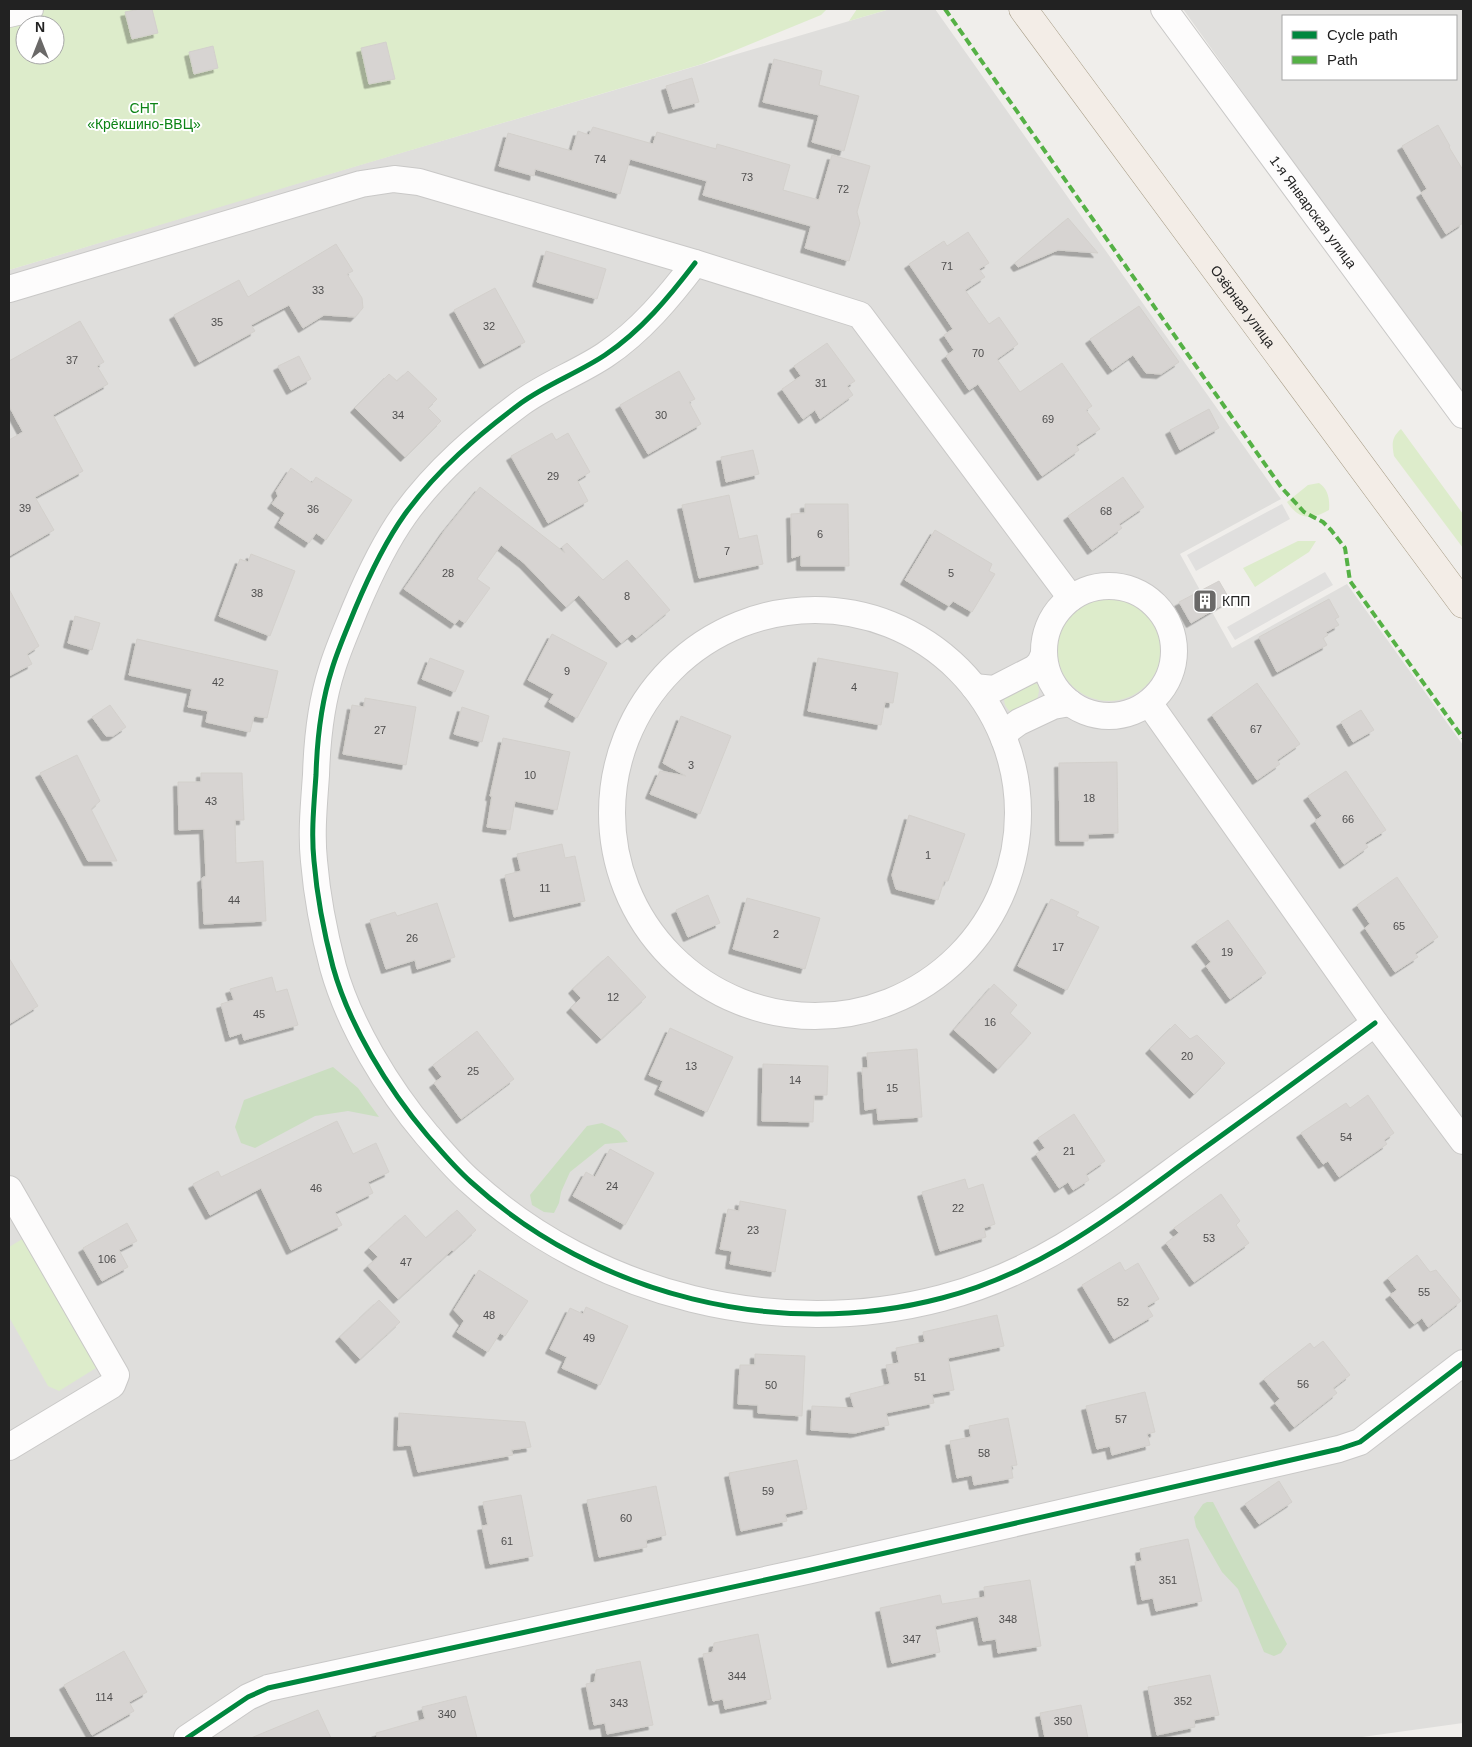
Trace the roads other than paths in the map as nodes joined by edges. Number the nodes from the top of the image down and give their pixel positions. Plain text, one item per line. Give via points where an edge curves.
1 (30, 9) edge
2 (1023, 9) edge
3 (1164, 9) edge
4 (9, 14) edge
5 (695, 263) junction
6 (9, 289) edge
7 (1463, 415) edge
8 (1071, 598) junction
9 (1463, 604) edge
10 (1044, 654) junction
11 (974, 687) junction
12 (1149, 702) junction
13 (1070, 703) junction
14 (1004, 739) junction
15 (1375, 1023) junction
16 (1463, 1140) edge
17 (9, 1190) edge
18 (1463, 1363) edge
19 (9, 1447) edge
20 (187, 1738) edge

1 - 4 street
2 - 9 main road, Озёрная улица
3 - 7 street, 1-я Январская улица
5 - 6 street via 419,182 394,179 360,184
5 - 8 street via 860,315
5 - 15 street via 673,292 636,330 605,354 526,399 476,438 436,476 403,517 375,568 330,674 317,741 313,857 318,898 334,970 359,1031 385,1079 410,1115 441,1150 468,1180 534,1230 617,1274 664,1292 744,1309 855,1314 941,1298 988,1284 1040,1261 1092,1230
8 - 10 street via 1050,622
8 - 12 street via 1104,586 1121,587 1152,601 1163,614 1174,644 1174,661 1161,691
10 - 11 street via 1035,668 994,689
10 - 13 street via 1051,682
11 - 14 street via 984,699
11 - 14 street via 935,648 905,630 872,617 837,610 801,610 766,615 732,626 701,643 674,665 650,692 632,722 618,756 612,790 611,826 617,865 631,902 652,936 679,965 711,988 747,1005 786,1015 826,1016 865,1010 903,997 937,976 966,949 990,917 1007,881 1016,843 1019,803 1013,764
12 - 13 street via 1118,716 1085,712
12 - 15 street
13 - 14 street via 1053,706 1019,722 1008,730
15 - 16 street
17 - 19 street via 116,1375 112,1385
18 - 20 street via 1360,1442 1339,1449 819,1568 268,1688 248,1697

